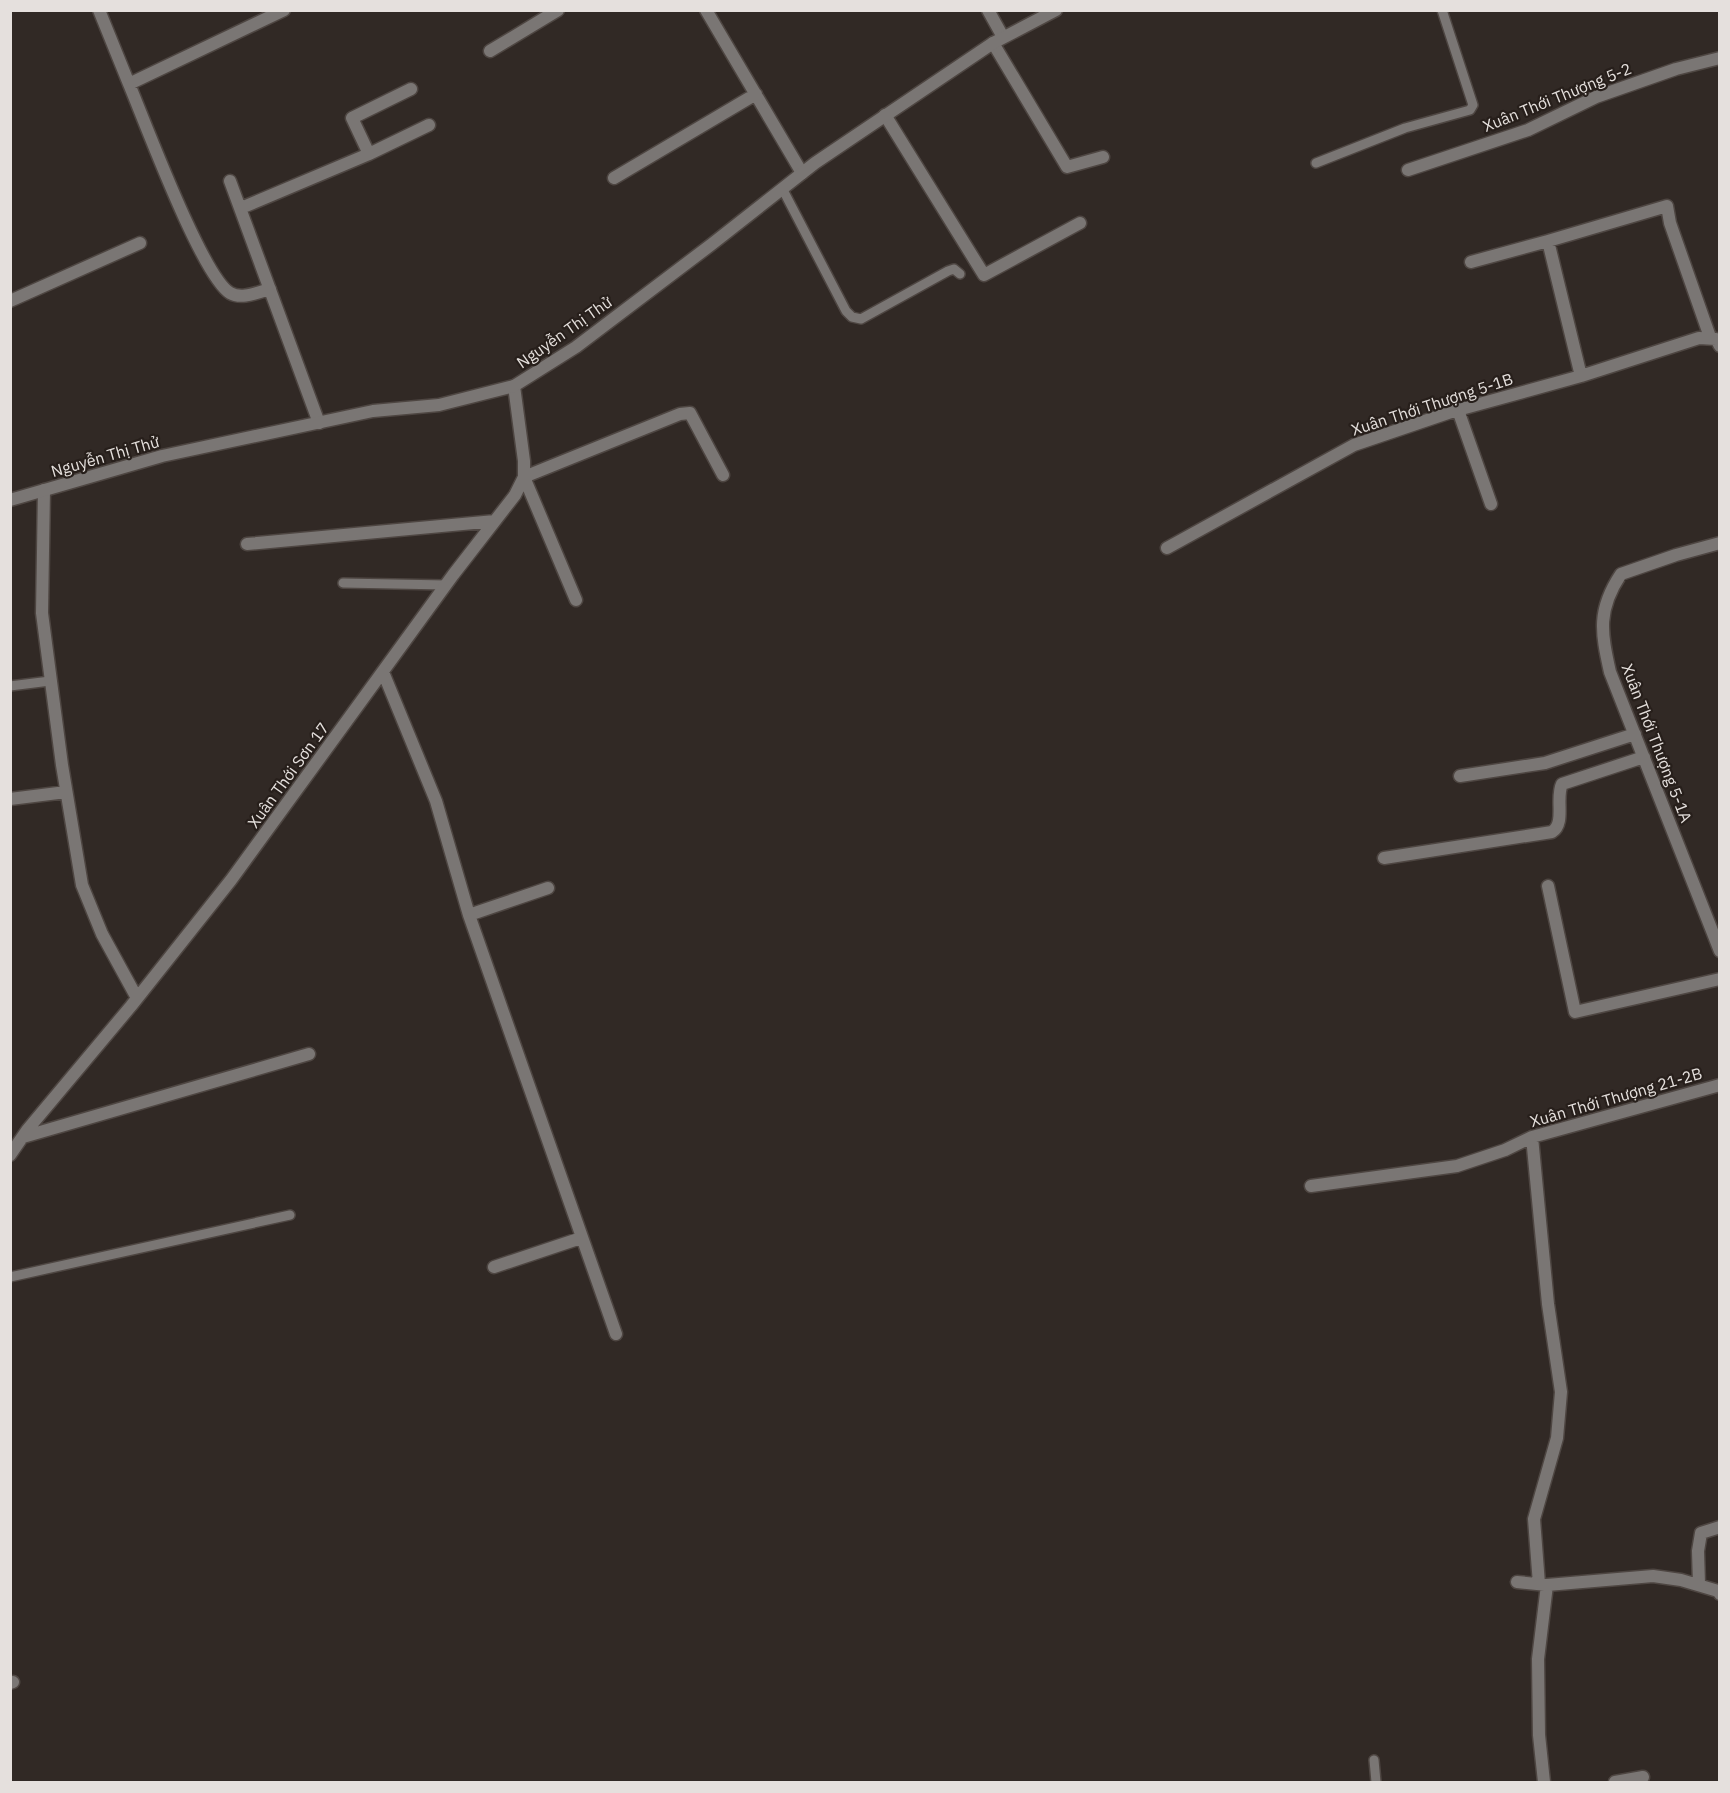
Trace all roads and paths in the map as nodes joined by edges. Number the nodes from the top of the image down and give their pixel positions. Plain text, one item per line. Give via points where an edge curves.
1 (99, 10) edge
2 (284, 10) edge
3 (558, 10) edge
4 (706, 10) edge
5 (988, 10) edge
6 (1056, 10) edge
7 (1442, 10) edge
8 (998, 40) junction
9 (490, 51) dead end
10 (1719, 58) edge
11 (129, 84) junction
12 (411, 89) dead end
13 (756, 94) junction
14 (885, 115) junction
15 (429, 125) dead end
16 (369, 154) junction
17 (1103, 157) dead end
18 (1316, 163) dead end
19 (1408, 170) dead end
20 (802, 173) junction
21 (614, 178) dead end
22 (231, 181) dead end
23 (782, 188) junction
24 (241, 208) junction
25 (1080, 223) dead end
26 (1548, 241) junction
27 (140, 243) dead end
28 (1471, 262) dead end
29 (960, 274) dead end
30 (270, 290) junction
31 (10, 301) edge
32 (1710, 337) junction
33 (1719, 346) edge
34 (1581, 376) junction
35 (514, 386) junction
36 (1458, 410) junction
37 (319, 423) junction
38 (723, 475) dead end
39 (524, 477) junction
40 (44, 490) junction
41 (10, 500) edge
42 (1491, 504) dead end
43 (495, 521) junction
44 (1719, 543) edge
45 (247, 544) dead end
46 (1167, 548) dead end
47 (343, 584) dead end
48 (446, 585) junction
49 (576, 600) dead end
50 (383, 672) junction
51 (50, 681) junction
52 (10, 686) edge
53 (1635, 734) junction
54 (1644, 757) junction
55 (1460, 776) dead end
56 (66, 792) junction
57 (10, 799) edge
58 (1384, 858) dead end
59 (1548, 886) dead end
60 (548, 888) dead end
61 (470, 915) junction
62 (1719, 951) edge
63 (1719, 979) edge
64 (137, 998) junction
65 (309, 1054) dead end
66 (1719, 1085) edge
67 (23, 1137) junction
68 (1532, 1137) junction
69 (10, 1155) edge
70 (1311, 1186) dead end
71 (290, 1215) dead end
72 (581, 1238) junction
73 (494, 1267) dead end
74 (10, 1276) edge
75 (616, 1334) dead end
76 (1719, 1527) edge
77 (1517, 1582) dead end
78 (1543, 1584) junction
79 (1699, 1584) junction
80 (1719, 1594) edge
81 (1374, 1760) dead end
82 (1643, 1777) dead end
83 (1376, 1782) edge
84 (1544, 1782) edge
85 (1615, 1782) edge

1 - 11 street
2 - 11 street
3 - 9 street
4 - 13 street
5 - 8 street
6 - 8 street, Nguyễn Thị Thử
7 - 18 lane via 1473,105 1470,110 1405,128
8 - 14 street, Nguyễn Thị Thử
8 - 17 street via 1067,167
10 - 19 street, Xuân Thới Thượng 5-2 via 1596,97 1528,130
11 - 30 street via 188,223 221,285 241,296
12 - 16 street via 352,118
13 - 20 street
13 - 21 street
14 - 20 street, Nguyễn Thị Thử
14 - 25 street via 984,275
15 - 16 street
16 - 24 street
20 - 23 street, Nguyễn Thị Thử
22 - 24 street
23 - 29 lane via 852,317 861,319 948,271 954,269
23 - 35 street, Nguyễn Thị Thử via 576,347
24 - 30 street
26 - 28 street
26 - 32 street via 1667,206
26 - 34 street
27 - 31 street
30 - 37 street
32 - 33 street
32 - 34 street, Xuân Thới Thượng 5-1B
34 - 36 street, Xuân Thới Thượng 5-1B
35 - 37 street, Nguyễn Thị Thử via 439,405 373,411
35 - 39 street
36 - 42 street
36 - 46 street, Xuân Thới Thượng 5-1B via 1354,445
37 - 40 street, Nguyễn Thị Thử via 162,456
38 - 39 street via 690,413
39 - 43 street, Xuân Thới Sơn 17
39 - 49 street
40 - 41 street, Nguyễn Thị Thử
40 - 51 street via 42,612
43 - 45 street
43 - 48 street, Xuân Thới Sơn 17
44 - 53 street, Xuân Thới Thượng 5-1A via 1621,574 1604,607 1602,639 1610,672
47 - 48 lane
48 - 50 street, Xuân Thới Sơn 17
50 - 61 street via 436,801
50 - 64 street, Xuân Thới Sơn 17 via 231,880
51 - 52 lane
51 - 56 street
53 - 54 street, Xuân Thới Thượng 5-1A
53 - 55 street via 1545,763
54 - 58 street via 1562,784 1555,831
54 - 62 street, Xuân Thới Thượng 5-1A
56 - 57 street
56 - 64 street via 82,885 102,934
59 - 63 street via 1575,1012
60 - 61 street
61 - 72 street
64 - 67 street, Xuân Thới Sơn 17
65 - 67 street
66 - 68 street, Xuân Thới Thượng 21-2B
67 - 69 street, Xuân Thới Sơn 17
68 - 70 street, Xuân Thới Thượng 21-2B via 1457,1166
68 - 78 street via 1561,1392 1557,1438 1534,1519
71 - 74 lane
72 - 73 street
72 - 75 street
76 - 79 street via 1701,1533
77 - 78 street
78 - 79 street via 1653,1576
78 - 84 street via 1538,1659
79 - 80 street
81 - 83 lane
82 - 85 street

